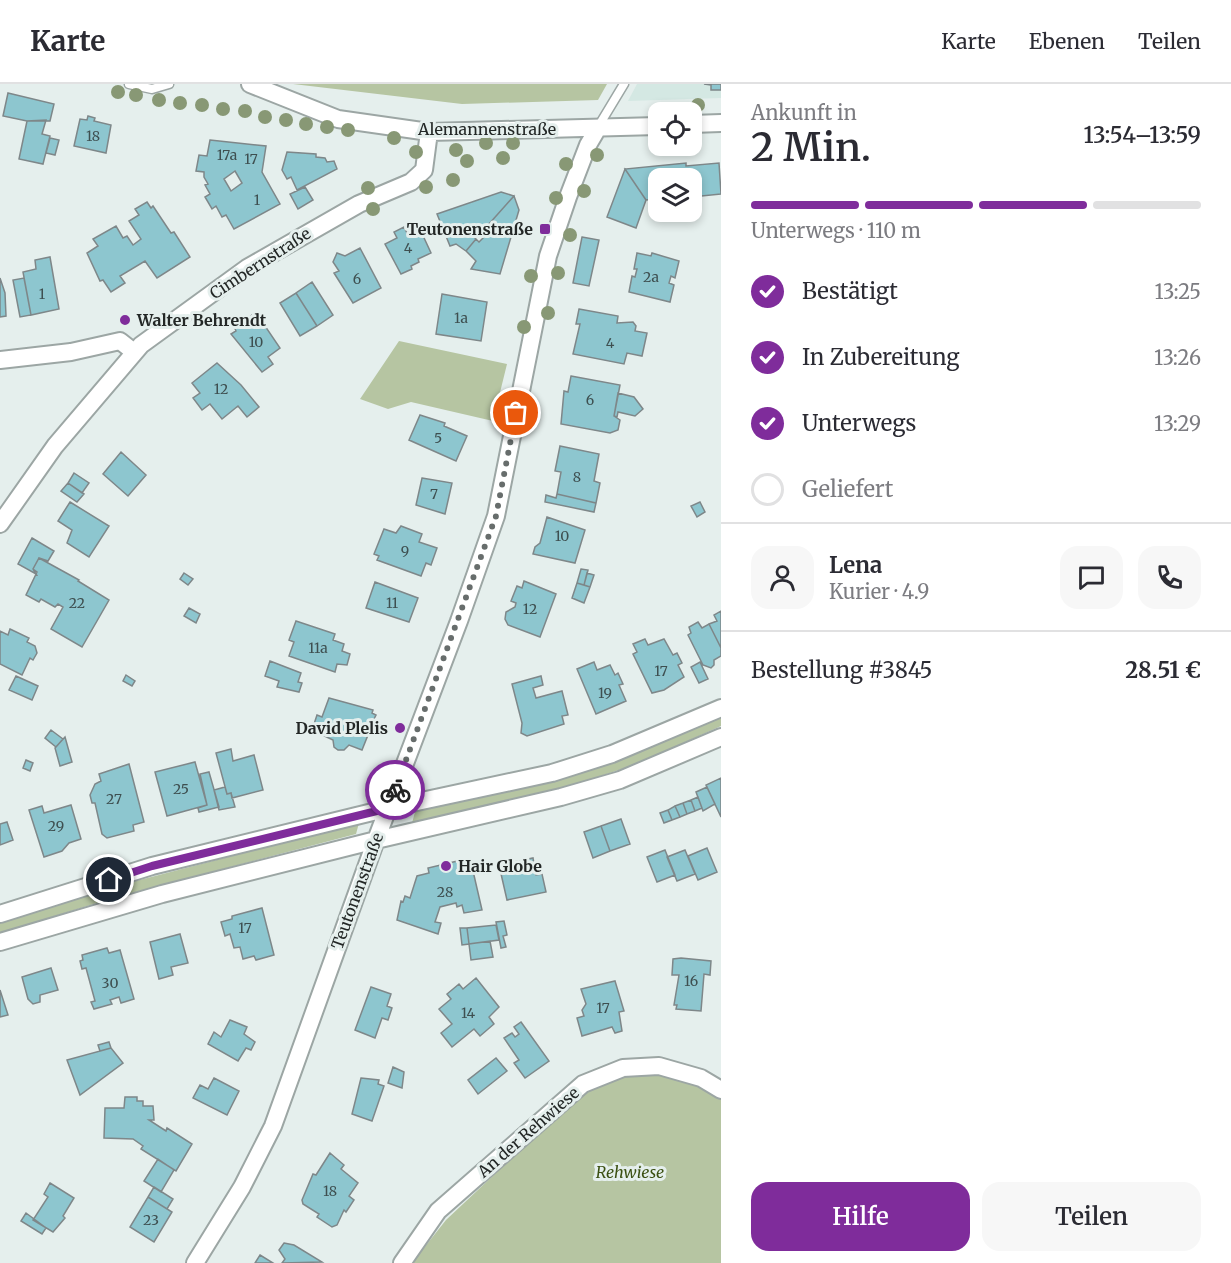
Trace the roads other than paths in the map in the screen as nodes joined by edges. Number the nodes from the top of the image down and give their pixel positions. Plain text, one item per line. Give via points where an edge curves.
1 (129, 84) edge
2 (169, 84) edge
3 (250, 84) edge
4 (624, 84) edge
5 (721, 123) edge
6 (702, 124) edge
7 (648, 126) edge
8 (598, 128) junction
9 (429, 132) junction
10 (134, 352) junction
11 (0, 360) edge
12 (0, 524) edge
13 (721, 708) edge
14 (721, 737) edge
15 (389, 808) junction
16 (376, 840) junction
17 (0, 914) edge
18 (0, 942) edge
19 (721, 1090) edge
20 (195, 1263) edge
21 (402, 1263) edge

1 - 2 lane via 152,89
3 - 9 street, Alemannenstraße via 338,118
4 - 8 lane
5 - 6 street
7 - 8 street, Alemannenstraße
8 - 9 street, Alemannenstraße
8 - 15 street, Teutonenstraße via 574,179 548,256 496,516
9 - 10 street, Cimbernstraße via 424,170 411,182 350,209 247,268
10 - 11 street via 120,341 71,352
10 - 12 street, Cimbernstraße via 55,446
13 - 15 street via 612,754 552,773
14 - 16 street via 620,780
15 - 16 street, Teutonenstraße
15 - 17 street via 152,866
16 - 18 street via 162,894
16 - 20 street, Teutonenstraße via 273,1126
19 - 21 street, An der Rehwiese via 702,1078 659,1066 623,1068 583,1084 438,1211

